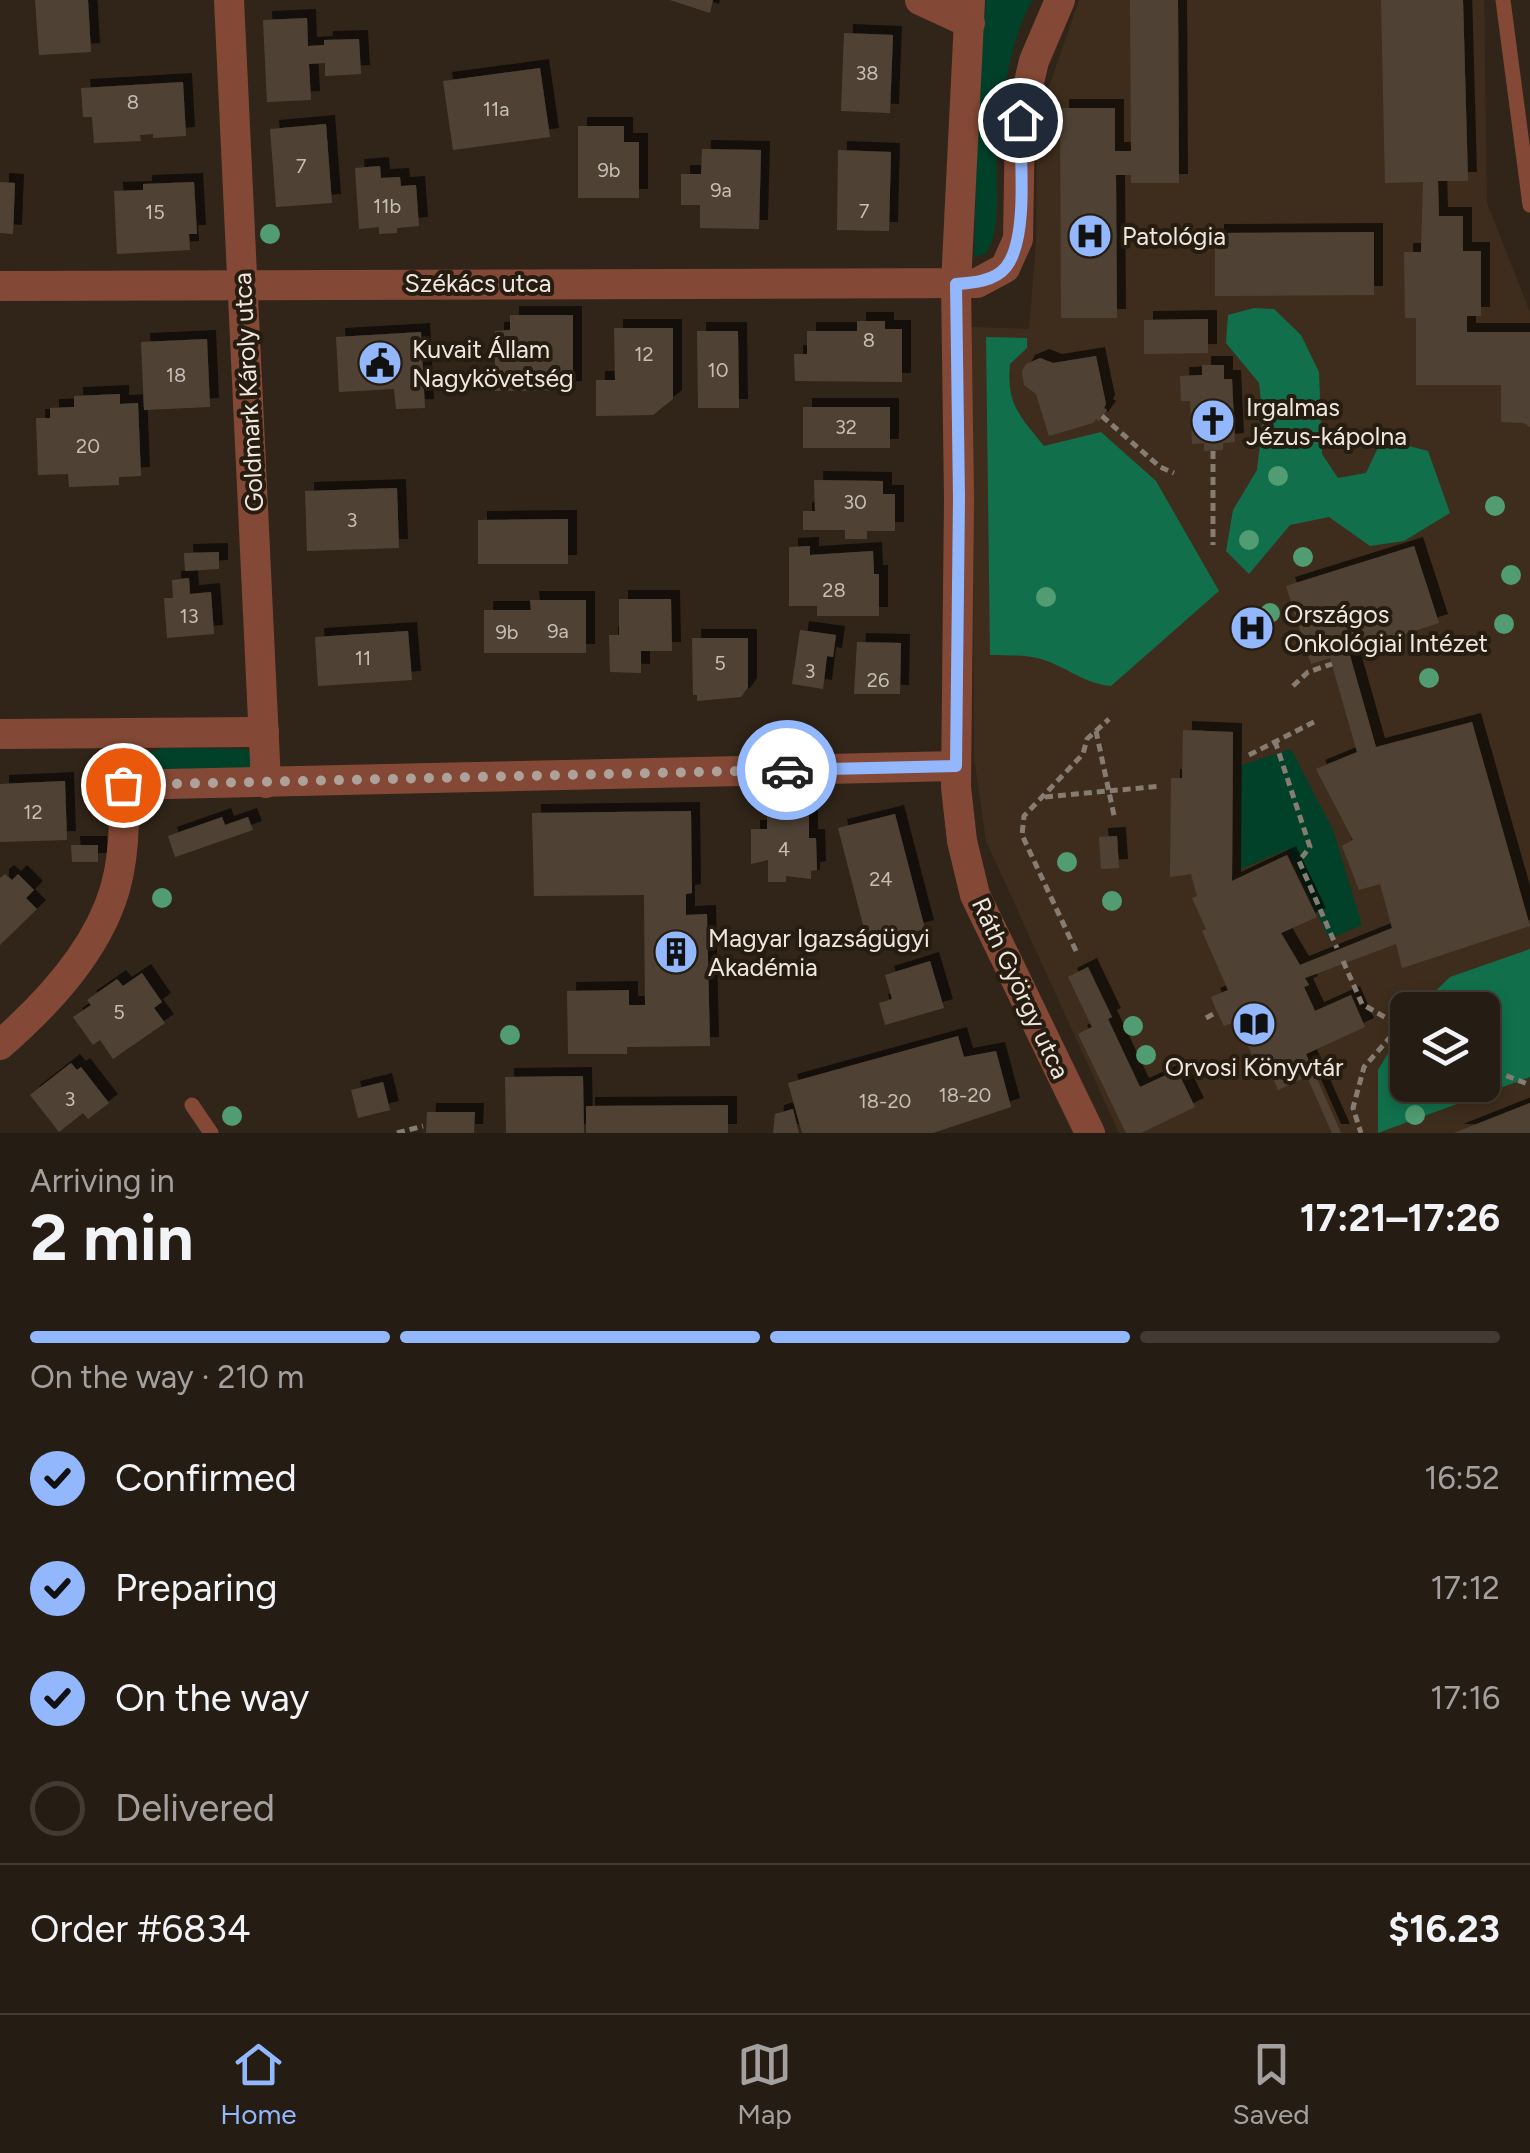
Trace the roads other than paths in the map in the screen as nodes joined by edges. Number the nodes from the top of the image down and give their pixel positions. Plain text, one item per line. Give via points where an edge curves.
1 (229, 0) edge
2 (920, 0) edge
3 (1060, 0) edge
4 (1504, 0) edge
5 (970, 11) edge
6 (1530, 204) edge
7 (242, 284) junction
8 (956, 284) junction
9 (0, 286) edge
10 (264, 732) junction
11 (0, 734) edge
12 (121, 734) junction
13 (956, 766) junction
14 (266, 783) junction
15 (123, 785) junction
16 (0, 1045) edge
17 (192, 1104) dead end
18 (211, 1133) edge
19 (1090, 1133) edge

1 - 7 street, Goldmark Károly utca
2 - 5 street
3 - 8 street, Székács utca via 1034,61 1020,120 1012,255 996,275
4 - 6 lane
5 - 8 street, Ráth György utca
7 - 8 street, Székács utca
7 - 9 street, Székács utca
7 - 10 street, Goldmark Károly utca
8 - 13 street, Ráth György utca
10 - 12 street
10 - 14 street, Goldmark Károly utca
11 - 12 street
12 - 15 street
13 - 14 street
13 - 19 street, Ráth György utca via 962,841 976,896
14 - 15 street
15 - 16 street via 115,890 96,933 42,1005
17 - 18 lane

